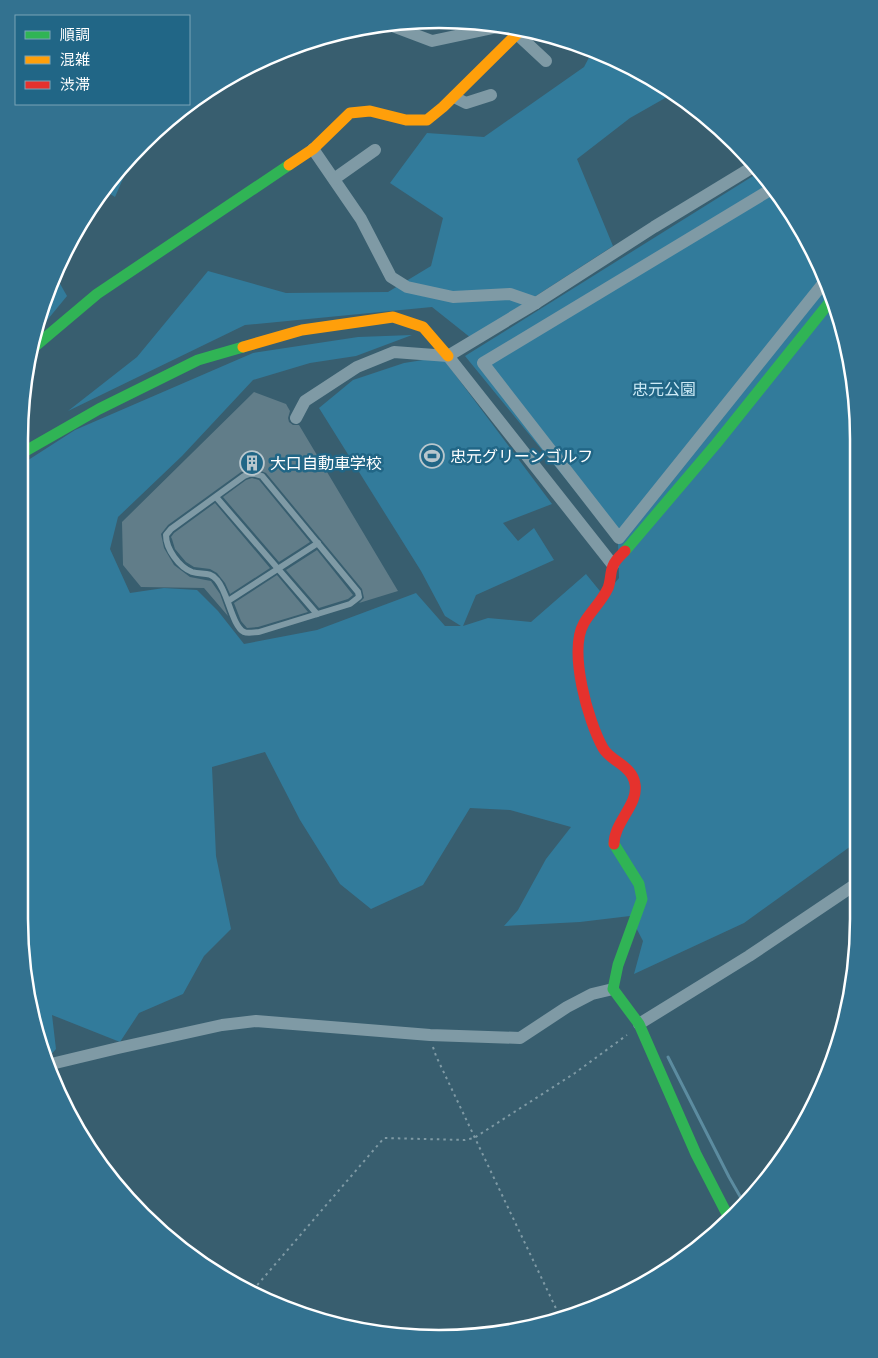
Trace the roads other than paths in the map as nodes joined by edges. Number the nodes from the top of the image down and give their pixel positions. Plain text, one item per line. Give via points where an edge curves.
1 (401, 29) edge
2 (484, 30) edge
3 (517, 35) edge
4 (524, 36) edge
5 (546, 60) dead end
6 (491, 95) dead end
7 (454, 96) junction
8 (313, 149) junction
9 (375, 150) dead end
10 (749, 169) edge
11 (334, 179) junction
12 (768, 192) edge
13 (821, 286) edge
14 (536, 303) junction
15 (828, 304) edge
16 (39, 343) edge
17 (448, 356) junction
18 (296, 418) dead end
19 (28, 449) edge
20 (216, 497) junction
21 (318, 542) junction
22 (613, 566) junction
23 (279, 569) junction
24 (228, 601) junction
25 (317, 614) junction
26 (850, 888) edge
27 (613, 988) junction
28 (639, 1024) junction
29 (54, 1063) edge
30 (726, 1213) edge

1 - 2 street via 432,41
3 - 7 street
4 - 5 street
6 - 7 street via 466,103
7 - 8 street via 427,120 406,120 370,111 350,113
8 - 11 street
8 - 16 street via 97,294
9 - 11 street
10 - 14 street
11 - 14 street via 361,219 391,277 407,287 453,297 510,294
12 - 13 street via 483,364 619,538
14 - 17 street
15 - 22 street
17 - 18 street via 394,352 357,368 305,401
17 - 19 street via 423,327 393,317 302,330 198,360 99,408
17 - 22 street
20 - 21 lane via 244,476 252,473 262,476
20 - 23 lane
20 - 24 lane via 171,529 166,541 179,563 192,572 209,573 215,578
21 - 23 lane
21 - 25 lane via 359,597 350,604
22 - 27 street via 608,588 583,624 578,644 582,691 591,721 604,750 628,769 636,788 614,834 614,845 639,884 642,899
23 - 24 lane
23 - 25 lane
24 - 25 lane via 238,625 247,633
26 - 28 street
27 - 28 street
27 - 29 street via 567,1007 520,1038 430,1035 256,1020
28 - 30 street via 696,1154

